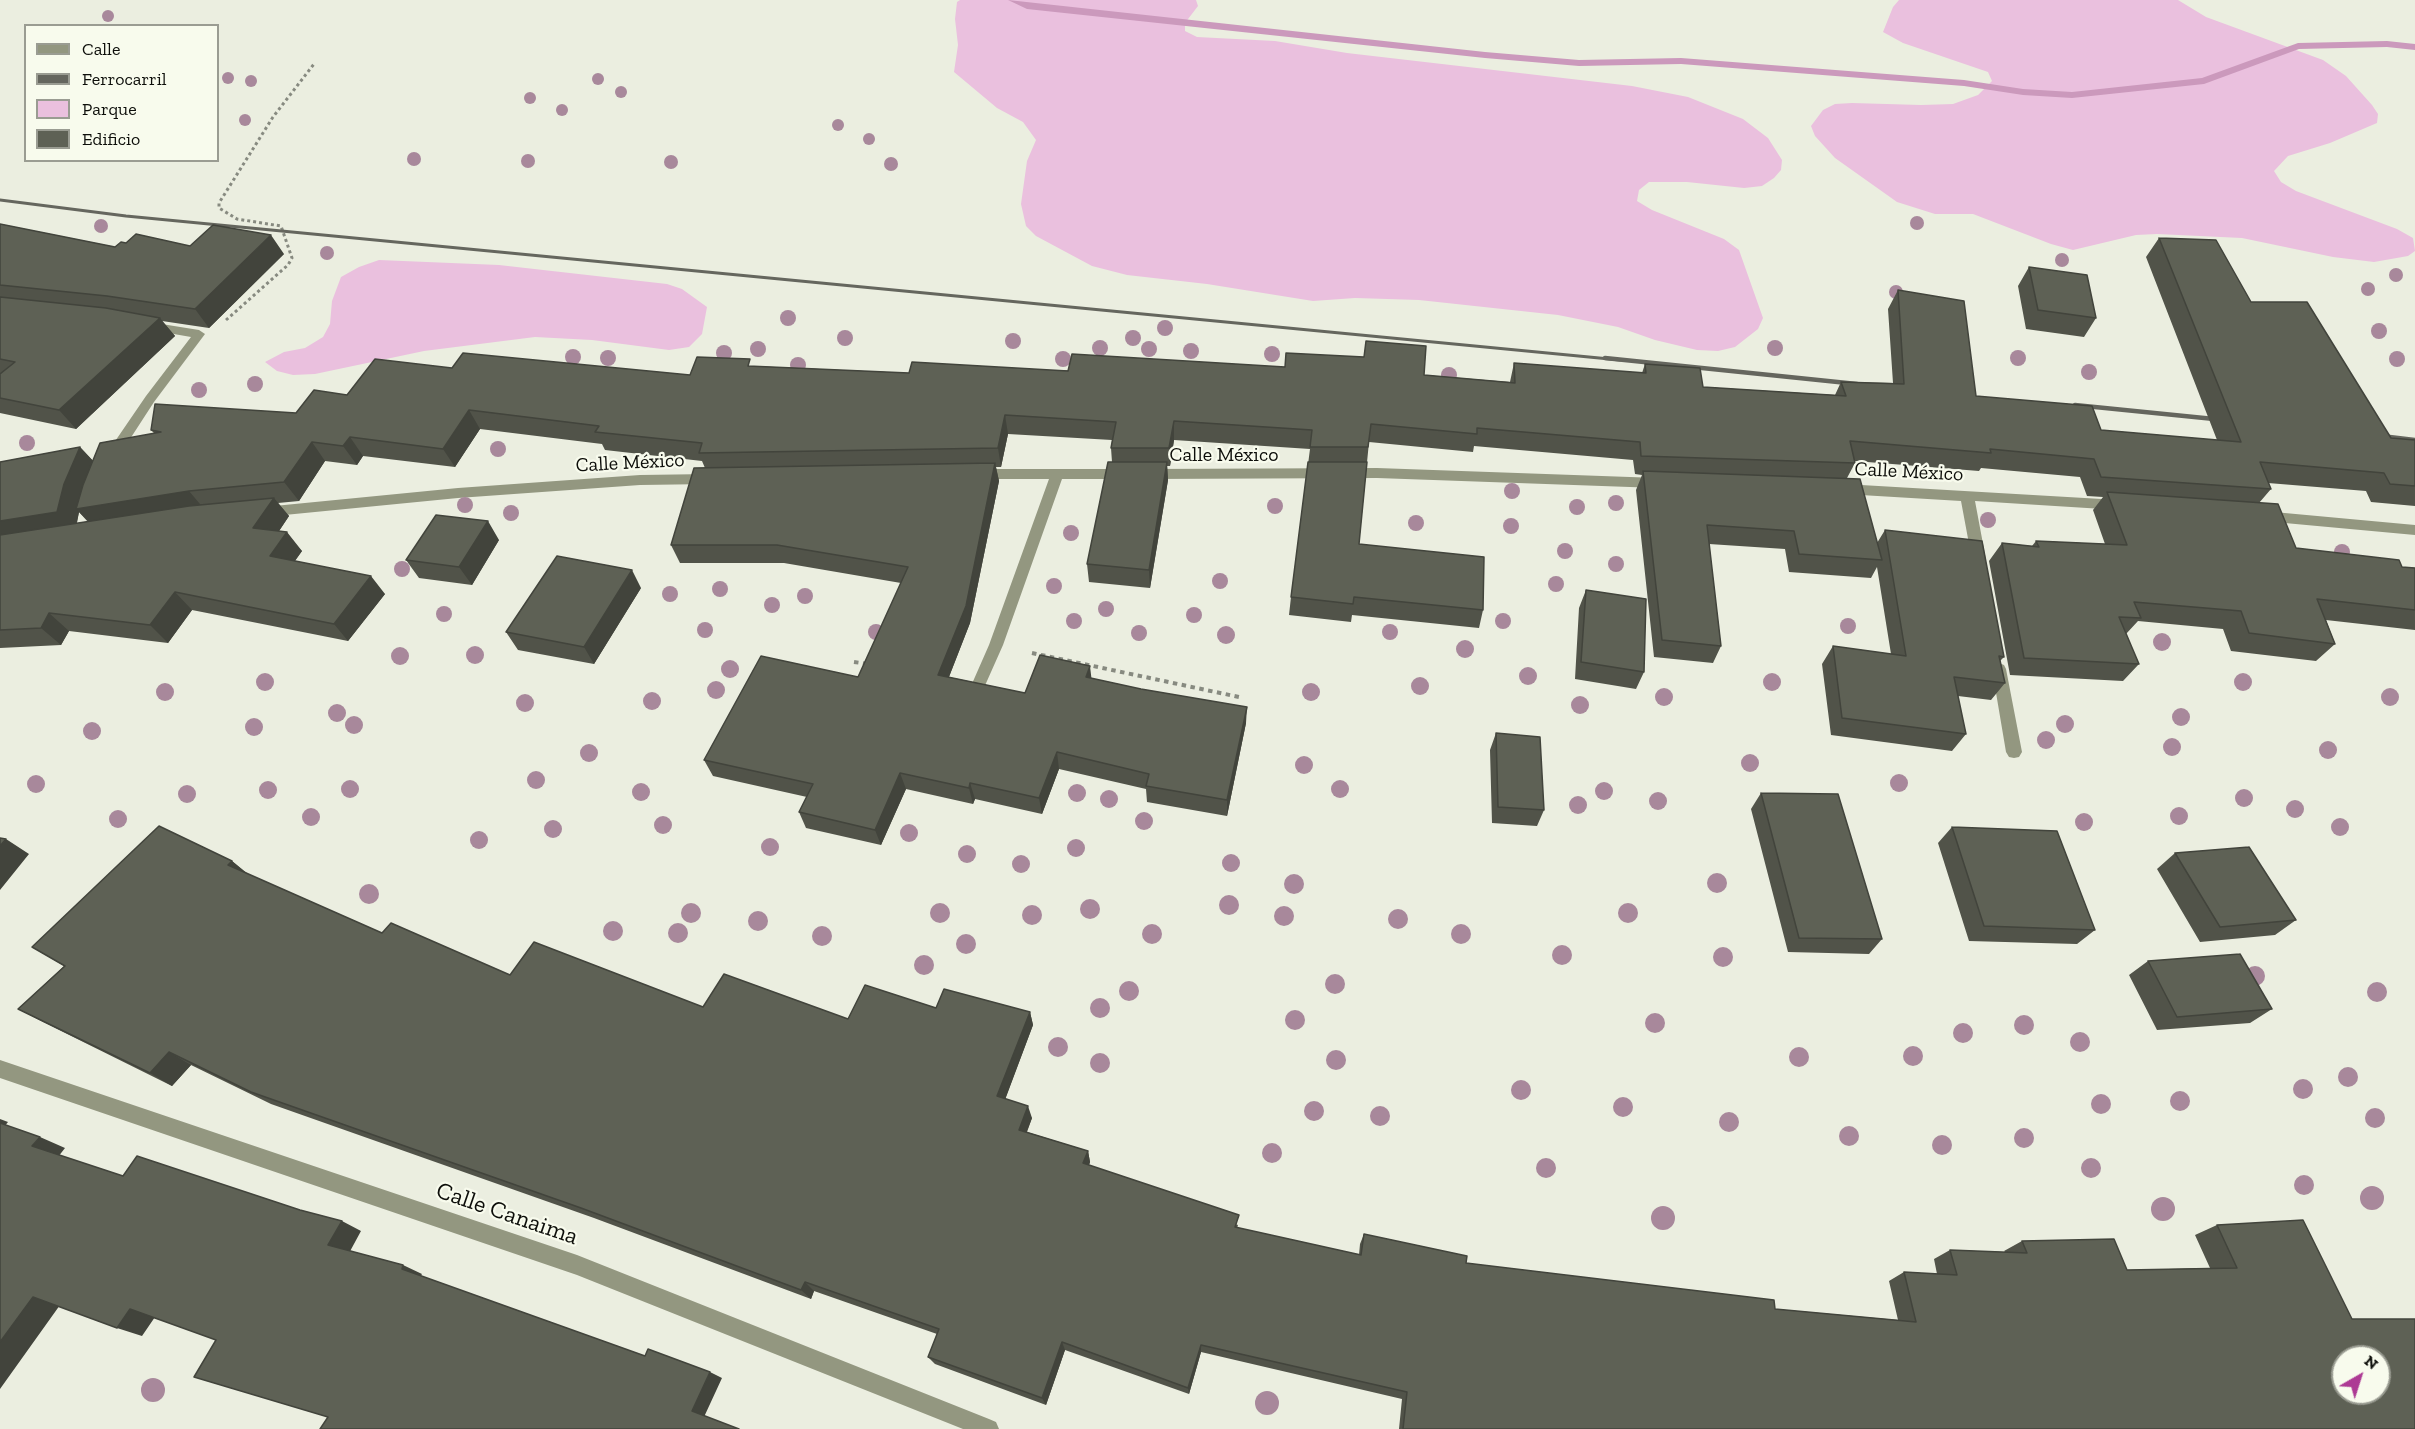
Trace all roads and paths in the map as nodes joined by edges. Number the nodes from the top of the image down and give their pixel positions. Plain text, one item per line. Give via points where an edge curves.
1 (314, 64) dead end
2 (131, 323) edge
3 (199, 334) junction
4 (105, 470) edge
5 (966, 474) edge
6 (1057, 474) junction
7 (728, 479) edge
8 (1672, 483) edge
9 (1827, 488) edge
10 (1967, 495) junction
11 (2133, 506) edge
12 (252, 513) edge
13 (2247, 514) edge
14 (2415, 530) edge
15 (1982, 577) edge
16 (996, 645) junction
17 (1997, 658) edge
18 (854, 662) dead end
19 (877, 666) edge
20 (978, 686) edge
21 (1239, 697) dead end
22 (2014, 752) dead end
23 (0, 1069) edge
24 (989, 1429) edge

1 - 3 path via 273,117 219,203 219,208 237,219 281,226 292,260 236,312
2 - 3 street
3 - 4 street via 150,399
5 - 6 street, Calle México
6 - 8 street, Calle México via 1377,473
6 - 16 street
7 - 12 street, Calle México via 640,480 481,491
9 - 10 street, Calle México
10 - 11 street, Calle México
10 - 15 street
13 - 14 street
16 - 20 street
16 - 21 path
17 - 22 street
18 - 19 path
23 - 24 street, Calle Canaima via 578,1265

